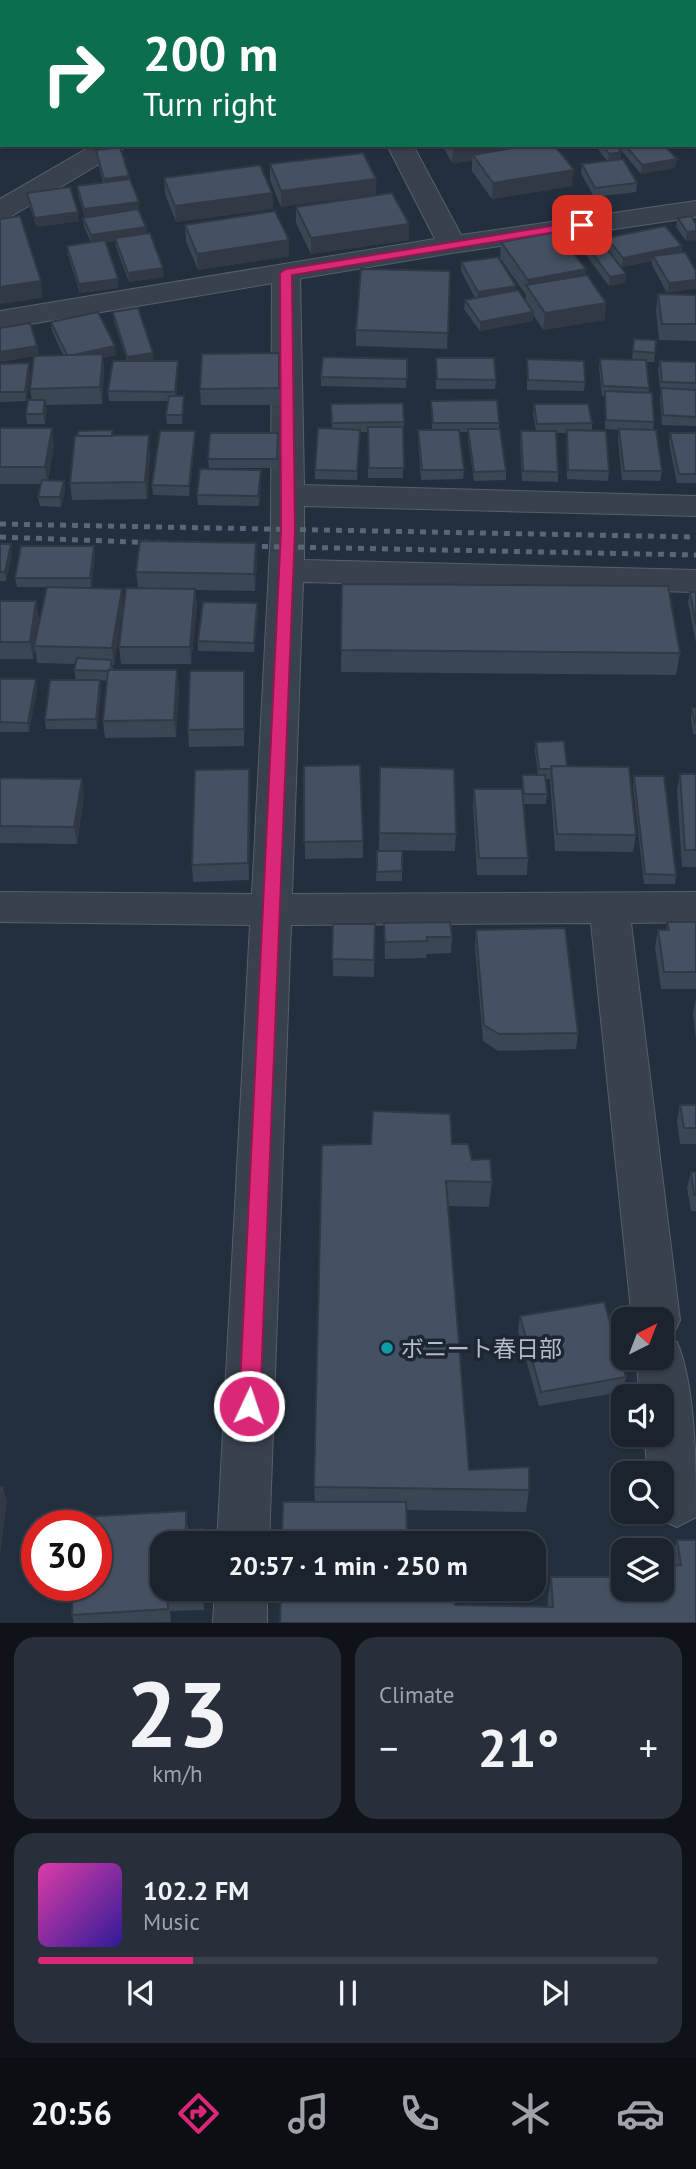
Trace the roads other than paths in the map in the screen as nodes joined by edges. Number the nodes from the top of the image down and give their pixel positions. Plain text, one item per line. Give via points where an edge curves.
1 (109, 147) edge
2 (401, 147) edge
3 (696, 209) edge
4 (0, 211) edge
5 (452, 245) junction
6 (286, 273) junction
7 (0, 320) edge
8 (288, 495) junction
9 (696, 506) edge
10 (286, 571) junction
11 (696, 581) edge
12 (0, 907) edge
13 (696, 907) edge
14 (608, 908) junction
15 (272, 910) junction
16 (654, 1307) edge
17 (661, 1370) edge
18 (677, 1502) dead end
19 (244, 1531) edge
20 (241, 1601) edge
21 (240, 1623) edge

1 - 4 street
2 - 5 street
3 - 5 street
5 - 6 street
6 - 7 street
6 - 8 street
8 - 9 street
8 - 10 street
10 - 11 street
10 - 15 street
12 - 15 street
13 - 14 street
14 - 15 street
14 - 16 street
15 - 19 street
17 - 18 street
20 - 21 street

